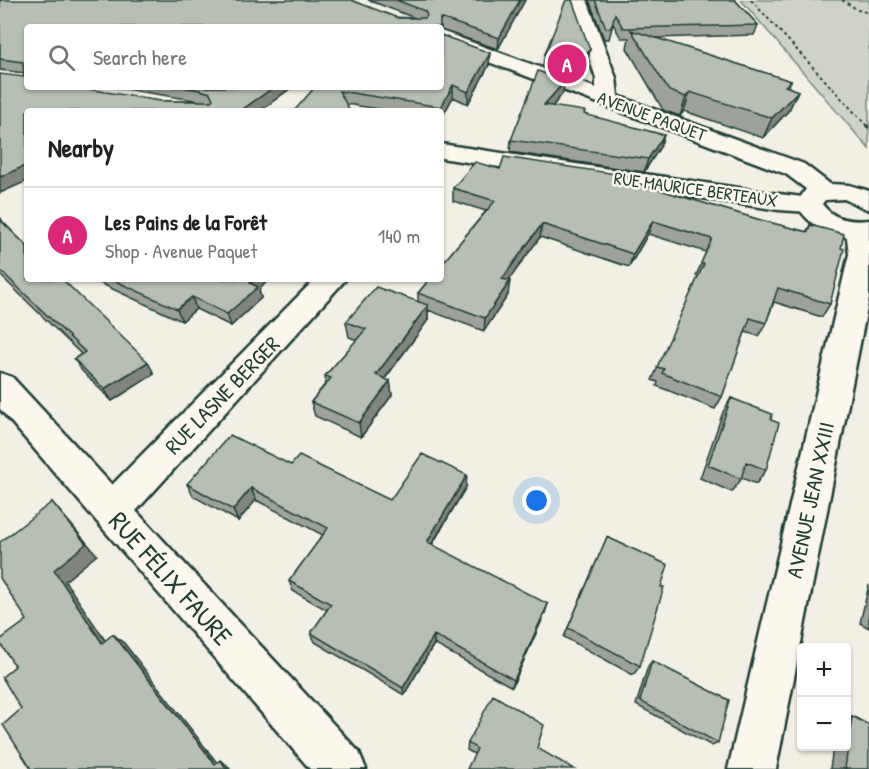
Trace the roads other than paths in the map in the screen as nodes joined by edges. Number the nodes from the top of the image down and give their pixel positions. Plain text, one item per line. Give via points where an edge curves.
1 (578, 0) edge
2 (444, 38) edge
3 (608, 100) junction
4 (445, 156) edge
5 (817, 197) junction
6 (866, 220) edge
7 (329, 282) edge
8 (861, 306) edge
9 (0, 386) edge
10 (111, 512) junction
11 (342, 769) edge
12 (752, 769) edge

1 - 3 street via 606,78
2 - 3 street, AVENUE PAQUET
3 - 5 street, AVENUE PAQUET via 795,169
4 - 5 street, RUE MAURICE BERTEAUX via 779,202
5 - 6 street, RUE MAURICE BERTEAUX via 853,194
5 - 6 street, AVENUE PAQUET via 812,211 822,220 833,225
6 - 8 street, AVENUE JEAN XXIII
7 - 10 street, RUE LASNE BERGER
8 - 12 street, AVENUE JEAN XXIII
9 - 10 street, RUE FÉLIX FAURE
10 - 11 street, RUE FÉLIX FAURE

